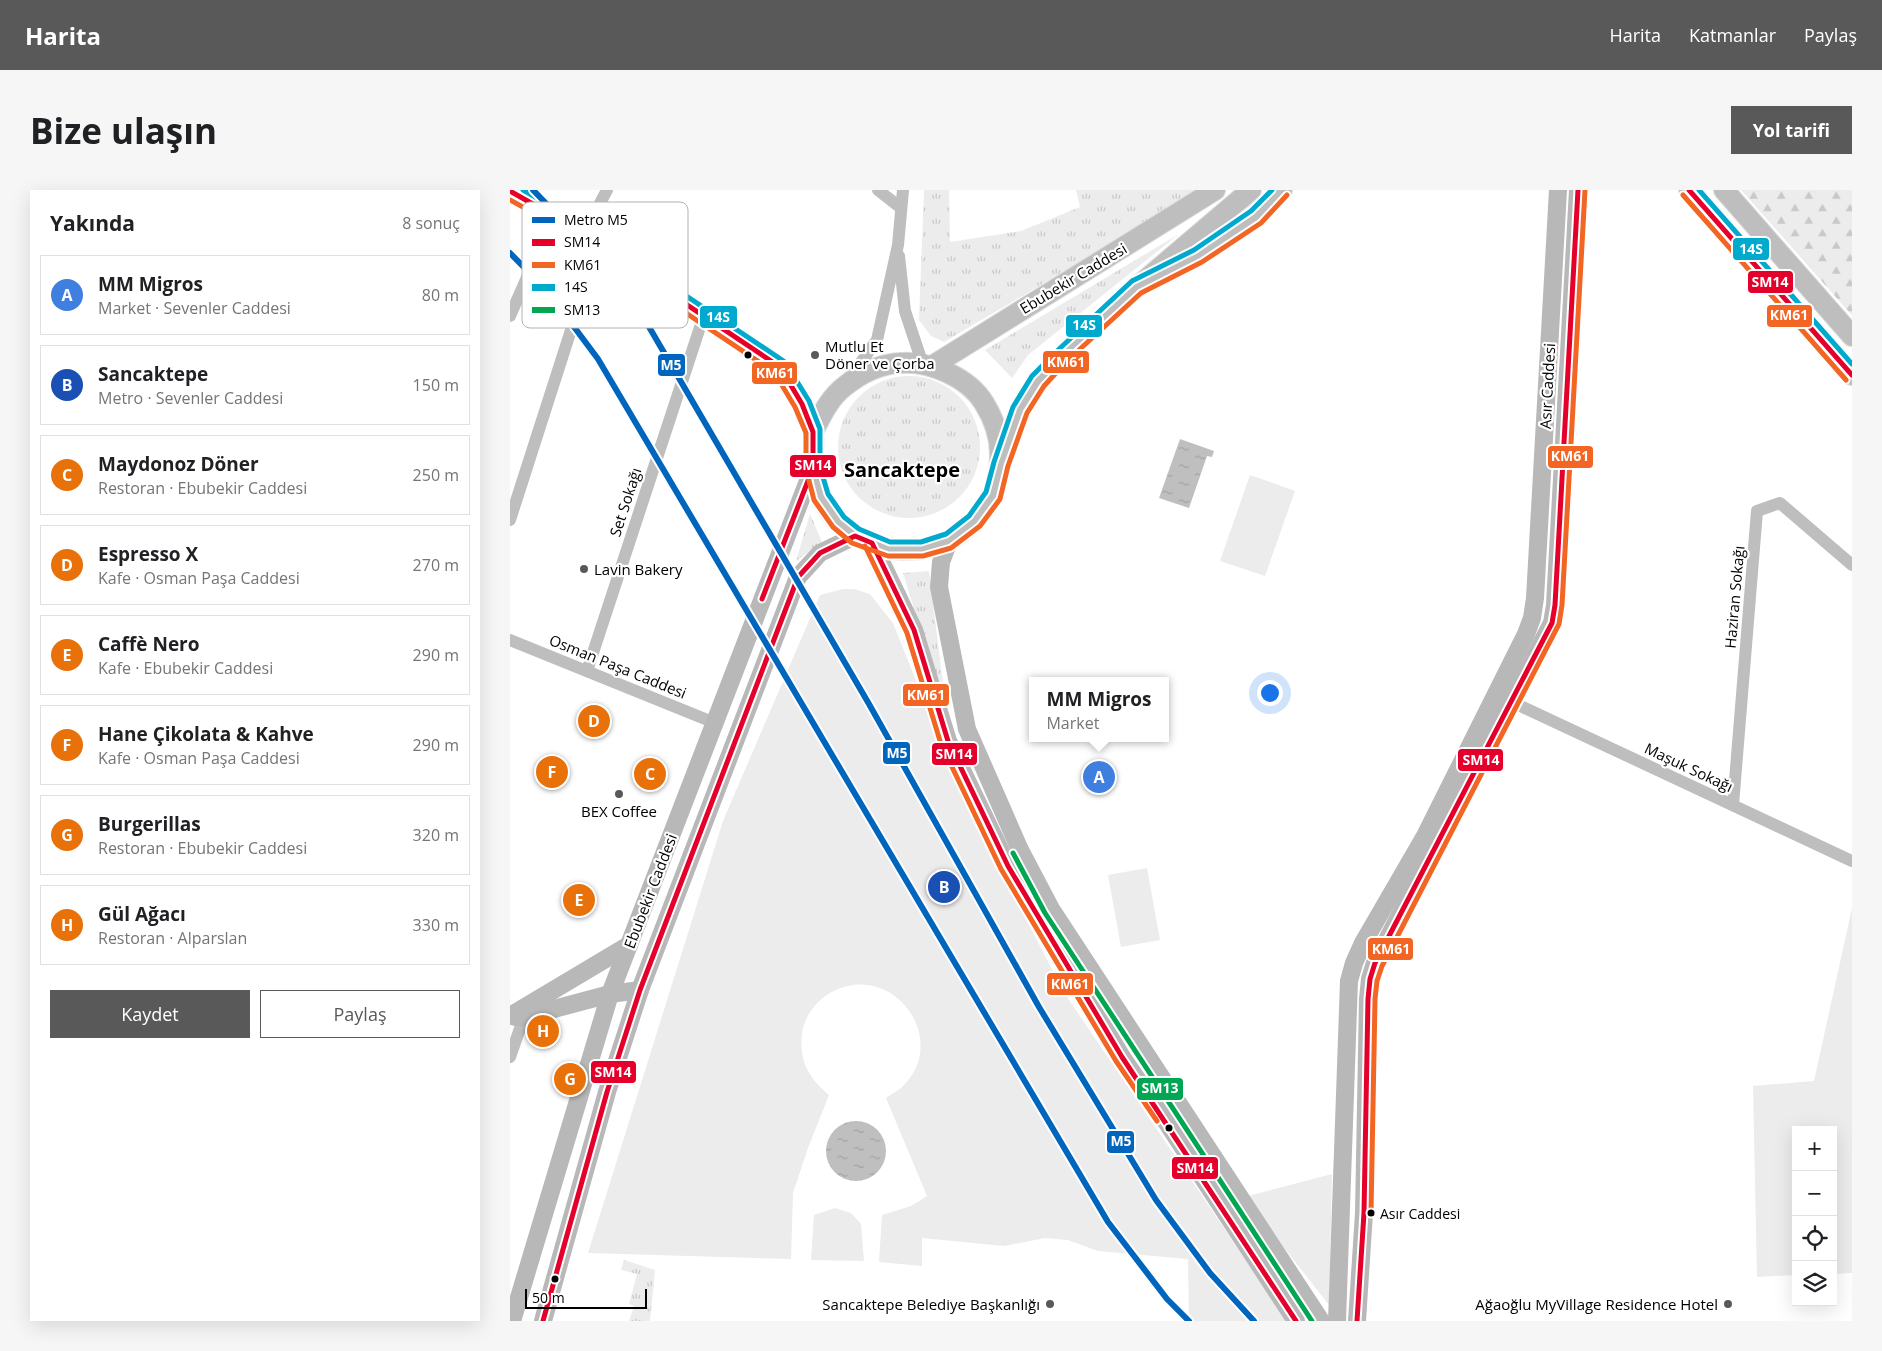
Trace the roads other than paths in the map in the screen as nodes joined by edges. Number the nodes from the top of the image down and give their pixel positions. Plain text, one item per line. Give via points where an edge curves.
1 (607, 190) edge
2 (878, 190) edge
3 (903, 190) edge
4 (1215, 190) edge
5 (1251, 190) edge
6 (1282, 190) edge
7 (1558, 190) edge
8 (1578, 190) edge
9 (1689, 190) edge
10 (1724, 190) edge
11 (510, 191) edge
12 (529, 202) edge
13 (601, 202) edge
14 (901, 208) junction
15 (898, 245) junction
16 (1137, 287) junction
17 (522, 289) edge
18 (688, 304) edge
19 (704, 315) junction
20 (510, 316) edge
21 (572, 328) edge
22 (1852, 336) edge
23 (927, 365) junction
24 (1852, 375) edge
25 (843, 387) junction
26 (813, 432) junction
27 (1001, 464) junction
28 (813, 468) junction
29 (510, 520) edge
30 (864, 540) junction
31 (949, 541) junction
32 (1852, 566) edge
33 (510, 640) edge
34 (587, 671) junction
35 (1496, 693) junction
36 (1512, 702) junction
37 (714, 723) junction
38 (1733, 805) junction
39 (1852, 861) edge
40 (630, 945) junction
41 (640, 990) junction
42 (610, 994) junction
43 (515, 1017) edge
44 (510, 1057) edge
45 (512, 1313) edge
46 (543, 1321) edge
47 (1296, 1321) edge
48 (1321, 1321) edge
49 (1337, 1321) edge
50 (1357, 1321) edge

1 - 13 street
2 - 14 street
3 - 14 street
4 - 23 main road, Ebubekir Caddesi
5 - 16 main road
6 - 16 main road via 1256,216 1198,256
7 - 35 main road, Asır Caddesi via 1536,598 1526,634
8 - 36 main road, Asır Caddesi via 1555,605 1552,623
9 - 24 main road
10 - 22 main road
11 - 12 main road
14 - 15 street
15 - 23 street via 905,312
15 - 25 street via 877,340
16 - 27 main road via 1038,381 1020,410
17 - 20 street
18 - 19 main road
19 - 26 main road via 780,367 802,404
19 - 34 street, Set Sokağı
21 - 29 street
23 - 25 main road via 900,363 868,371
23 - 27 main road via 961,380 984,402 998,432
25 - 26 main road via 824,410
26 - 28 main road
27 - 31 main road via 993,495 975,522
28 - 30 main road via 821,497 838,522
28 - 37 main road, Ebubekir Caddesi
30 - 31 main road via 889,549 914,550
30 - 41 main road, Ebubekir Caddesi via 820,553 798,577
30 - 47 main road via 914,630 948,741 1008,866 1122,1057
31 - 48 main road via 941,562 939,587 966,729 1020,850 1051,909
32 - 38 street, Haziran Sokağı via 1780,503 1757,511
33 - 34 street, Osman Paşa Caddesi
34 - 37 street, Osman Paşa Caddesi
35 - 36 main road
35 - 49 main road, Asır Caddesi via 1425,836 1363,943 1349,981
36 - 38 street, Maşuk Sokağı
36 - 50 main road, Asır Caddesi via 1370,979 1364,1213
37 - 40 main road, Ebubekir Caddesi
38 - 39 street, Maşuk Sokağı
40 - 42 main road, Ebubekir Caddesi
40 - 43 main road
41 - 42 main road
41 - 46 main road, Ebubekir Caddesi via 607,1092
42 - 43 main road
42 - 45 main road, Ebubekir Caddesi
43 - 44 street

